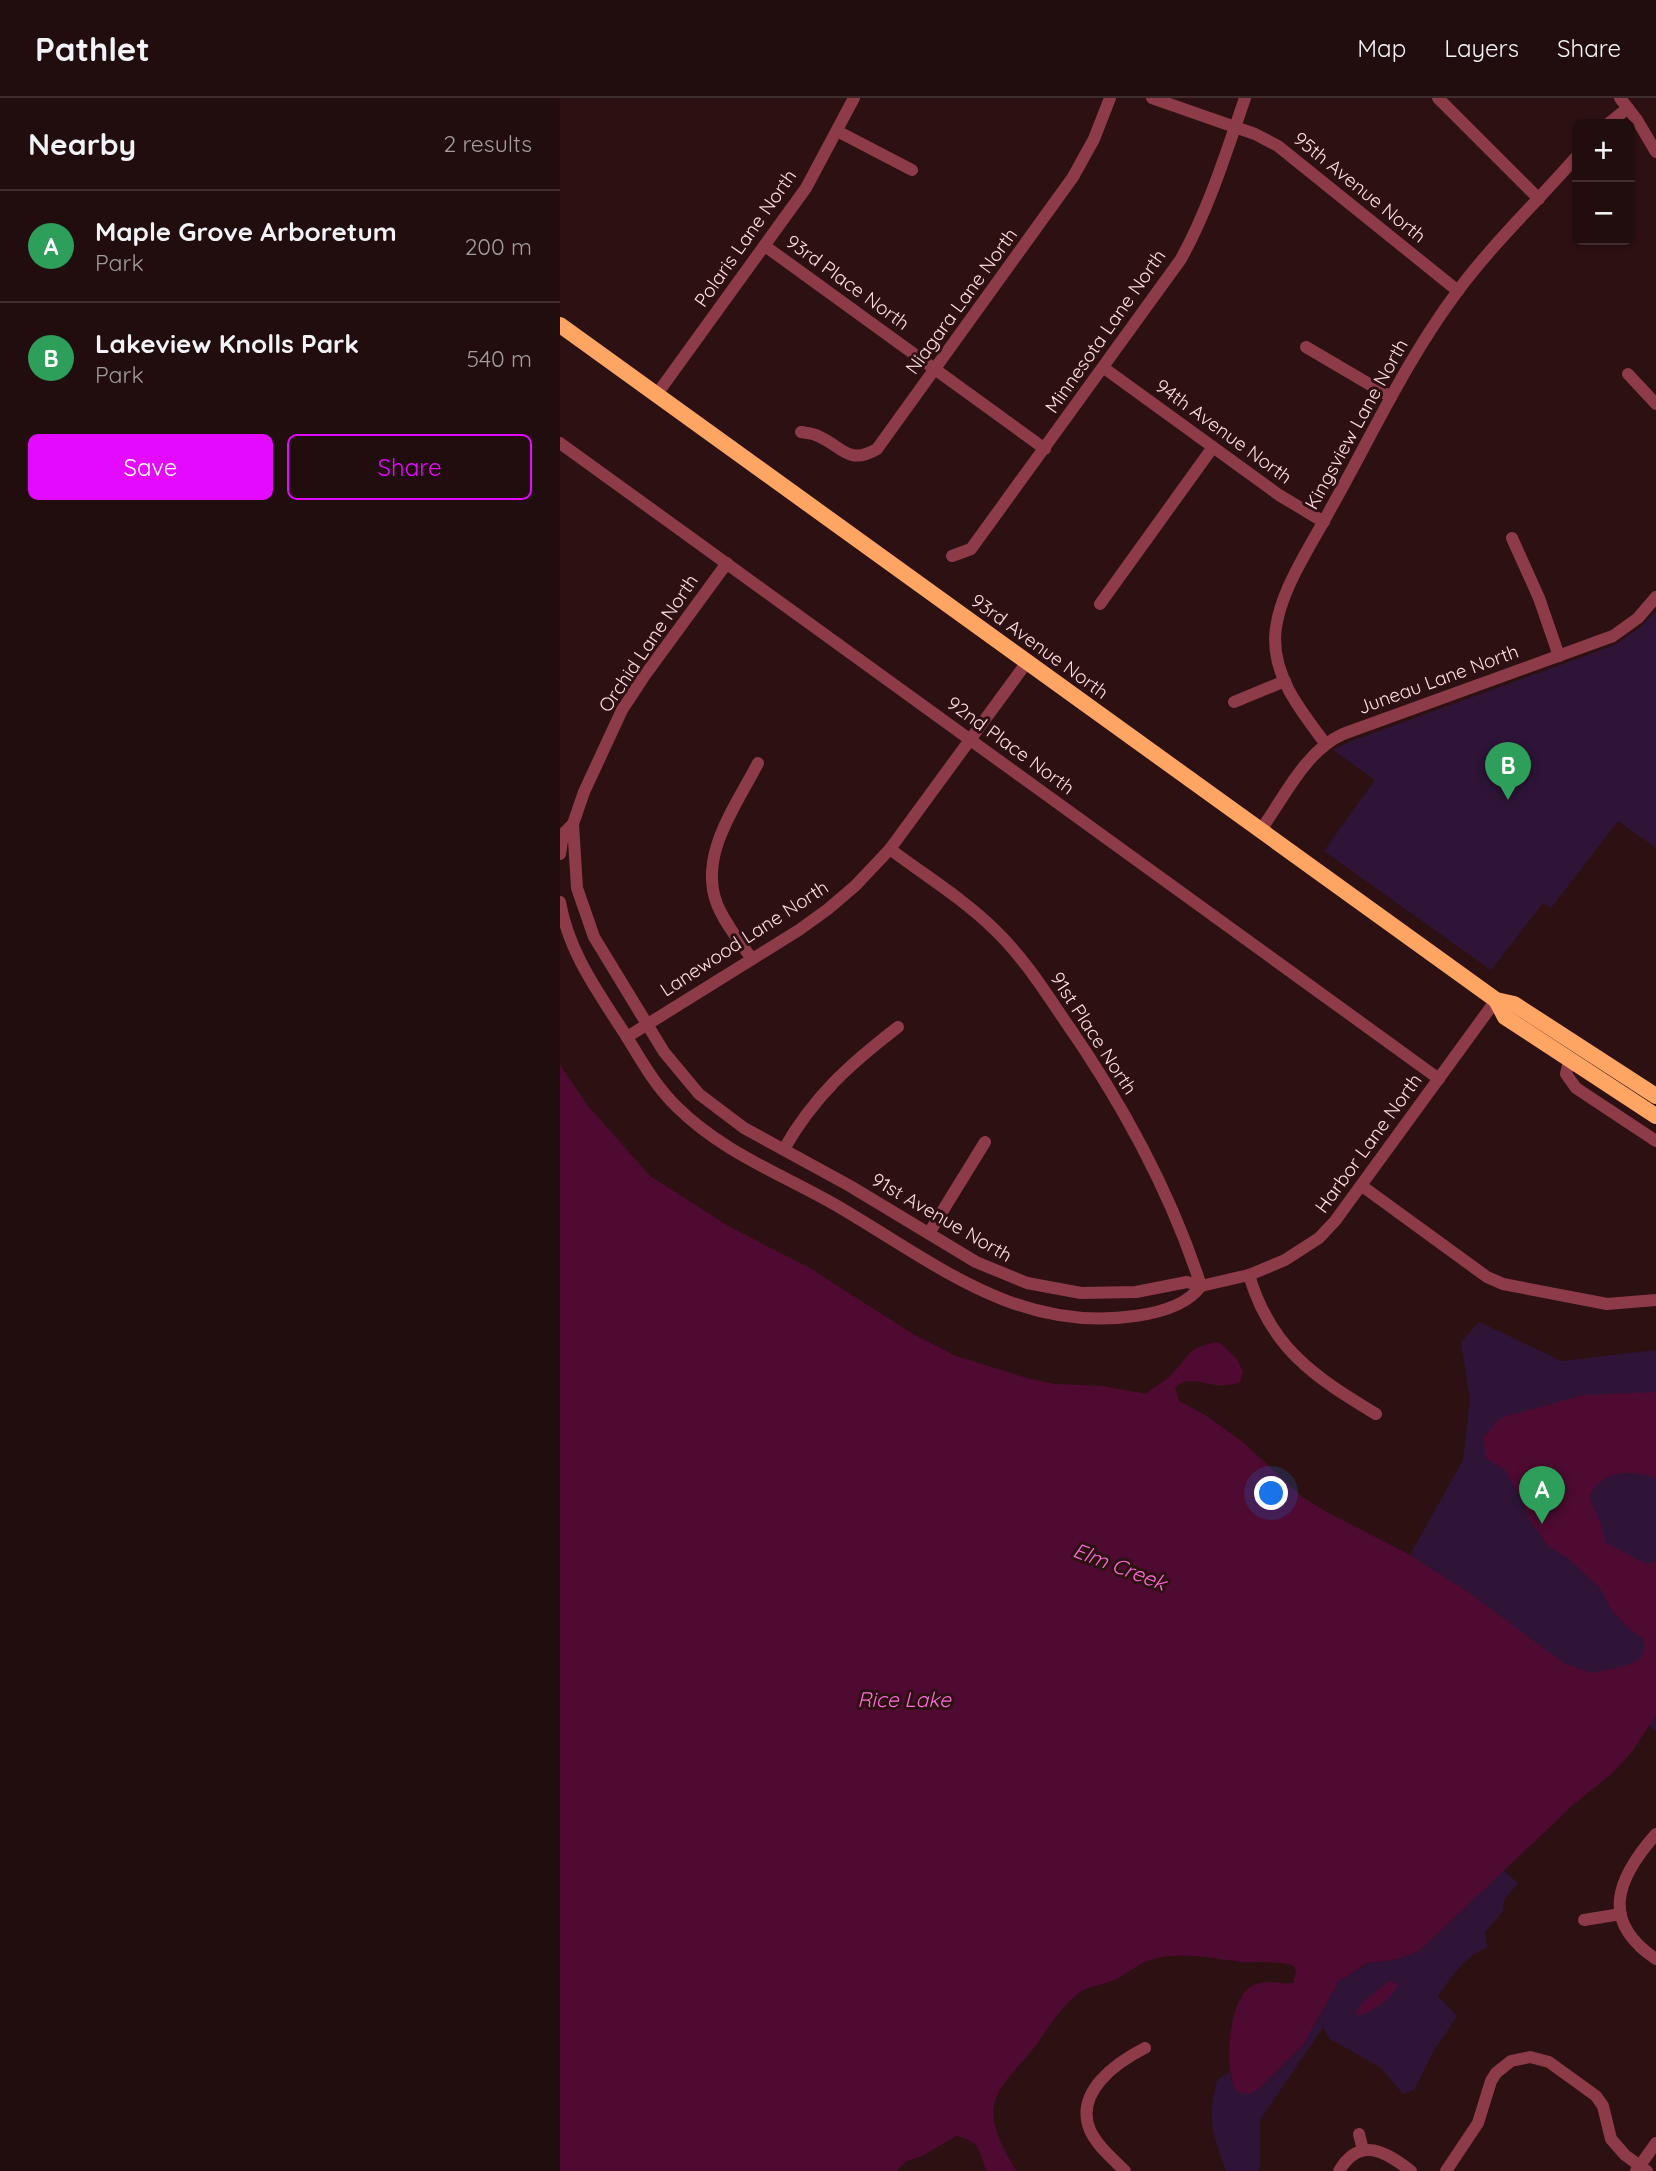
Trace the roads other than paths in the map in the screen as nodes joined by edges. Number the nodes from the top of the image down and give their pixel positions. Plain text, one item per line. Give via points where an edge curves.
1 (854, 98) edge
2 (1110, 98) edge
3 (1152, 98) edge
4 (1245, 98) edge
5 (1438, 98) edge
6 (1624, 103) edge
7 (1612, 119) edge
8 (1235, 127) junction
9 (837, 131) junction
10 (1656, 152) edge
11 (1572, 162) edge
12 (912, 170) dead end
13 (1539, 199) junction
14 (765, 246) junction
15 (1458, 290) junction
16 (560, 325) edge
17 (1306, 347) dead end
18 (1104, 368) junction
19 (936, 369) junction
20 (1628, 374) dead end
21 (657, 394) junction
22 (1391, 397) junction
23 (1656, 404) edge
24 (801, 432) dead end
25 (560, 443) edge
26 (1213, 447) junction
27 (1045, 449) junction
28 (1324, 522) junction
29 (1512, 538) dead end
30 (952, 556) dead end
31 (727, 563) junction
32 (1656, 597) edge
33 (1100, 604) dead end
34 (1559, 656) junction
35 (1027, 662) junction
36 (1285, 681) junction
37 (1234, 702) dead end
38 (970, 740) junction
39 (1325, 743) junction
40 (758, 763) dead end
41 (566, 823) edge
42 (1260, 831) junction
43 (890, 849) junction
44 (560, 854) edge
45 (560, 902) edge
46 (752, 959) junction
47 (1496, 1000) junction
48 (647, 1024) junction
49 (898, 1027) dead end
50 (627, 1037) junction
51 (1569, 1061) junction
52 (1439, 1079) junction
53 (1656, 1096) edge
54 (1656, 1116) edge
55 (1656, 1141) edge
56 (985, 1142) dead end
57 (784, 1149) junction
58 (850, 1186) junction
59 (1362, 1186) junction
60 (838, 1207) junction
61 (929, 1233) junction
62 (1249, 1275) junction
63 (1201, 1286) junction
64 (1656, 1300) edge
65 (1376, 1414) dead end
66 (1656, 1834) edge
67 (1620, 1914) junction
68 (1584, 1920) dead end
69 (1656, 1959) edge
70 (1145, 2048) dead end
71 (1359, 2134) dead end
72 (1656, 2143) edge
73 (1363, 2150) junction
74 (1641, 2169) edge
75 (1125, 2171) edge
76 (1339, 2171) edge
77 (1411, 2171) edge
78 (1446, 2171) edge

1 - 9 street, Polaris Lane North
2 - 19 street, Niagara Lane North via 1073,177
3 - 8 street, 95th Avenue North
4 - 8 street, Minnesota Lane North
5 - 13 street
6 - 7 street
6 - 10 street
8 - 15 street, 95th Avenue North via 1278,145
8 - 18 street, Minnesota Lane North via 1192,238
9 - 12 street
9 - 14 street, Polaris Lane North via 806,188
11 - 13 street, Kingsview Lane North
13 - 15 street, Kingsview Lane North
14 - 19 street, 93rd Place North
14 - 21 street, Polaris Lane North
15 - 22 street, Kingsview Lane North
16 - 21 main road, 93rd Avenue North
17 - 22 street
18 - 26 street, 94th Avenue North
18 - 27 street, Minnesota Lane North
19 - 24 street, Niagara Lane North via 883,442 869,454 849,455 818,436
19 - 27 street, 93rd Place North
20 - 23 street
21 - 35 main road, 93rd Avenue North
22 - 28 street, Kingsview Lane North
25 - 31 street, 92nd Place North
26 - 28 street, 94th Avenue North
26 - 33 street
27 - 30 street, Minnesota Lane North via 971,549
28 - 36 street, Kingsview Lane North via 1280,610 1276,647
29 - 34 street
31 - 38 street, 92nd Place North
31 - 41 street, Orchid Lane North via 622,710
32 - 34 street, Juneau Lane North via 1622,631
34 - 39 street, Juneau Lane North
35 - 38 street, Lanewood Lane North
35 - 42 main road, 93rd Avenue North
36 - 37 street
36 - 39 street, Kingsview Lane North
38 - 43 street, Lanewood Lane North
38 - 52 street, 92nd Place North
39 - 42 street, Juneau Lane North
40 - 46 street via 721,835 711,869 717,904
41 - 44 street
41 - 48 street, 91st Avenue North via 577,888 594,937
42 - 47 main road, 93rd Avenue North
43 - 46 street, Lanewood Lane North via 828,909
43 - 63 street, 91st Place North via 992,927 1031,972 1116,1099 1177,1219
45 - 50 street via 577,958
46 - 48 street, Lanewood Lane North
47 - 51 main road, 93rd Avenue North via 1504,1017
47 - 52 street, Harbor Lane North
47 - 53 main road, 93rd Avenue North via 1514,1004
48 - 50 street, Lanewood Lane North
48 - 57 street, 91st Avenue North via 699,1094 732,1121
49 - 57 street via 820,1095
50 - 60 street via 664,1093 709,1135
51 - 54 main road, 93rd Avenue North
51 - 55 street via 1566,1074 1576,1088
52 - 59 street, Harbor Lane North
56 - 61 street
57 - 58 street, 91st Avenue North
58 - 60 street, 91st Avenue North
58 - 61 street, 91st Avenue North
59 - 62 street, Harbor Lane North via 1319,1238 1285,1260
59 - 64 street via 1495,1281 1607,1304
60 - 63 street via 972,1287 1045,1313 1117,1318 1143,1315 1193,1296
61 - 63 street, 91st Avenue North via 988,1268 1050,1289 1110,1294 1187,1282
62 - 63 street, Harbor Lane North
62 - 65 street via 1265,1317 1290,1353 1323,1381
66 - 67 street via 1625,1877
67 - 68 street
67 - 69 street via 1630,1937
70 - 75 street via 1107,2074 1087,2108 1095,2140
71 - 73 street
72 - 74 street
73 - 76 street
73 - 77 street via 1386,2154
74 - 78 street via 1611,2139 1596,2096 1549,2062 1530,2057 1511,2061 1496,2073 1478,2123

